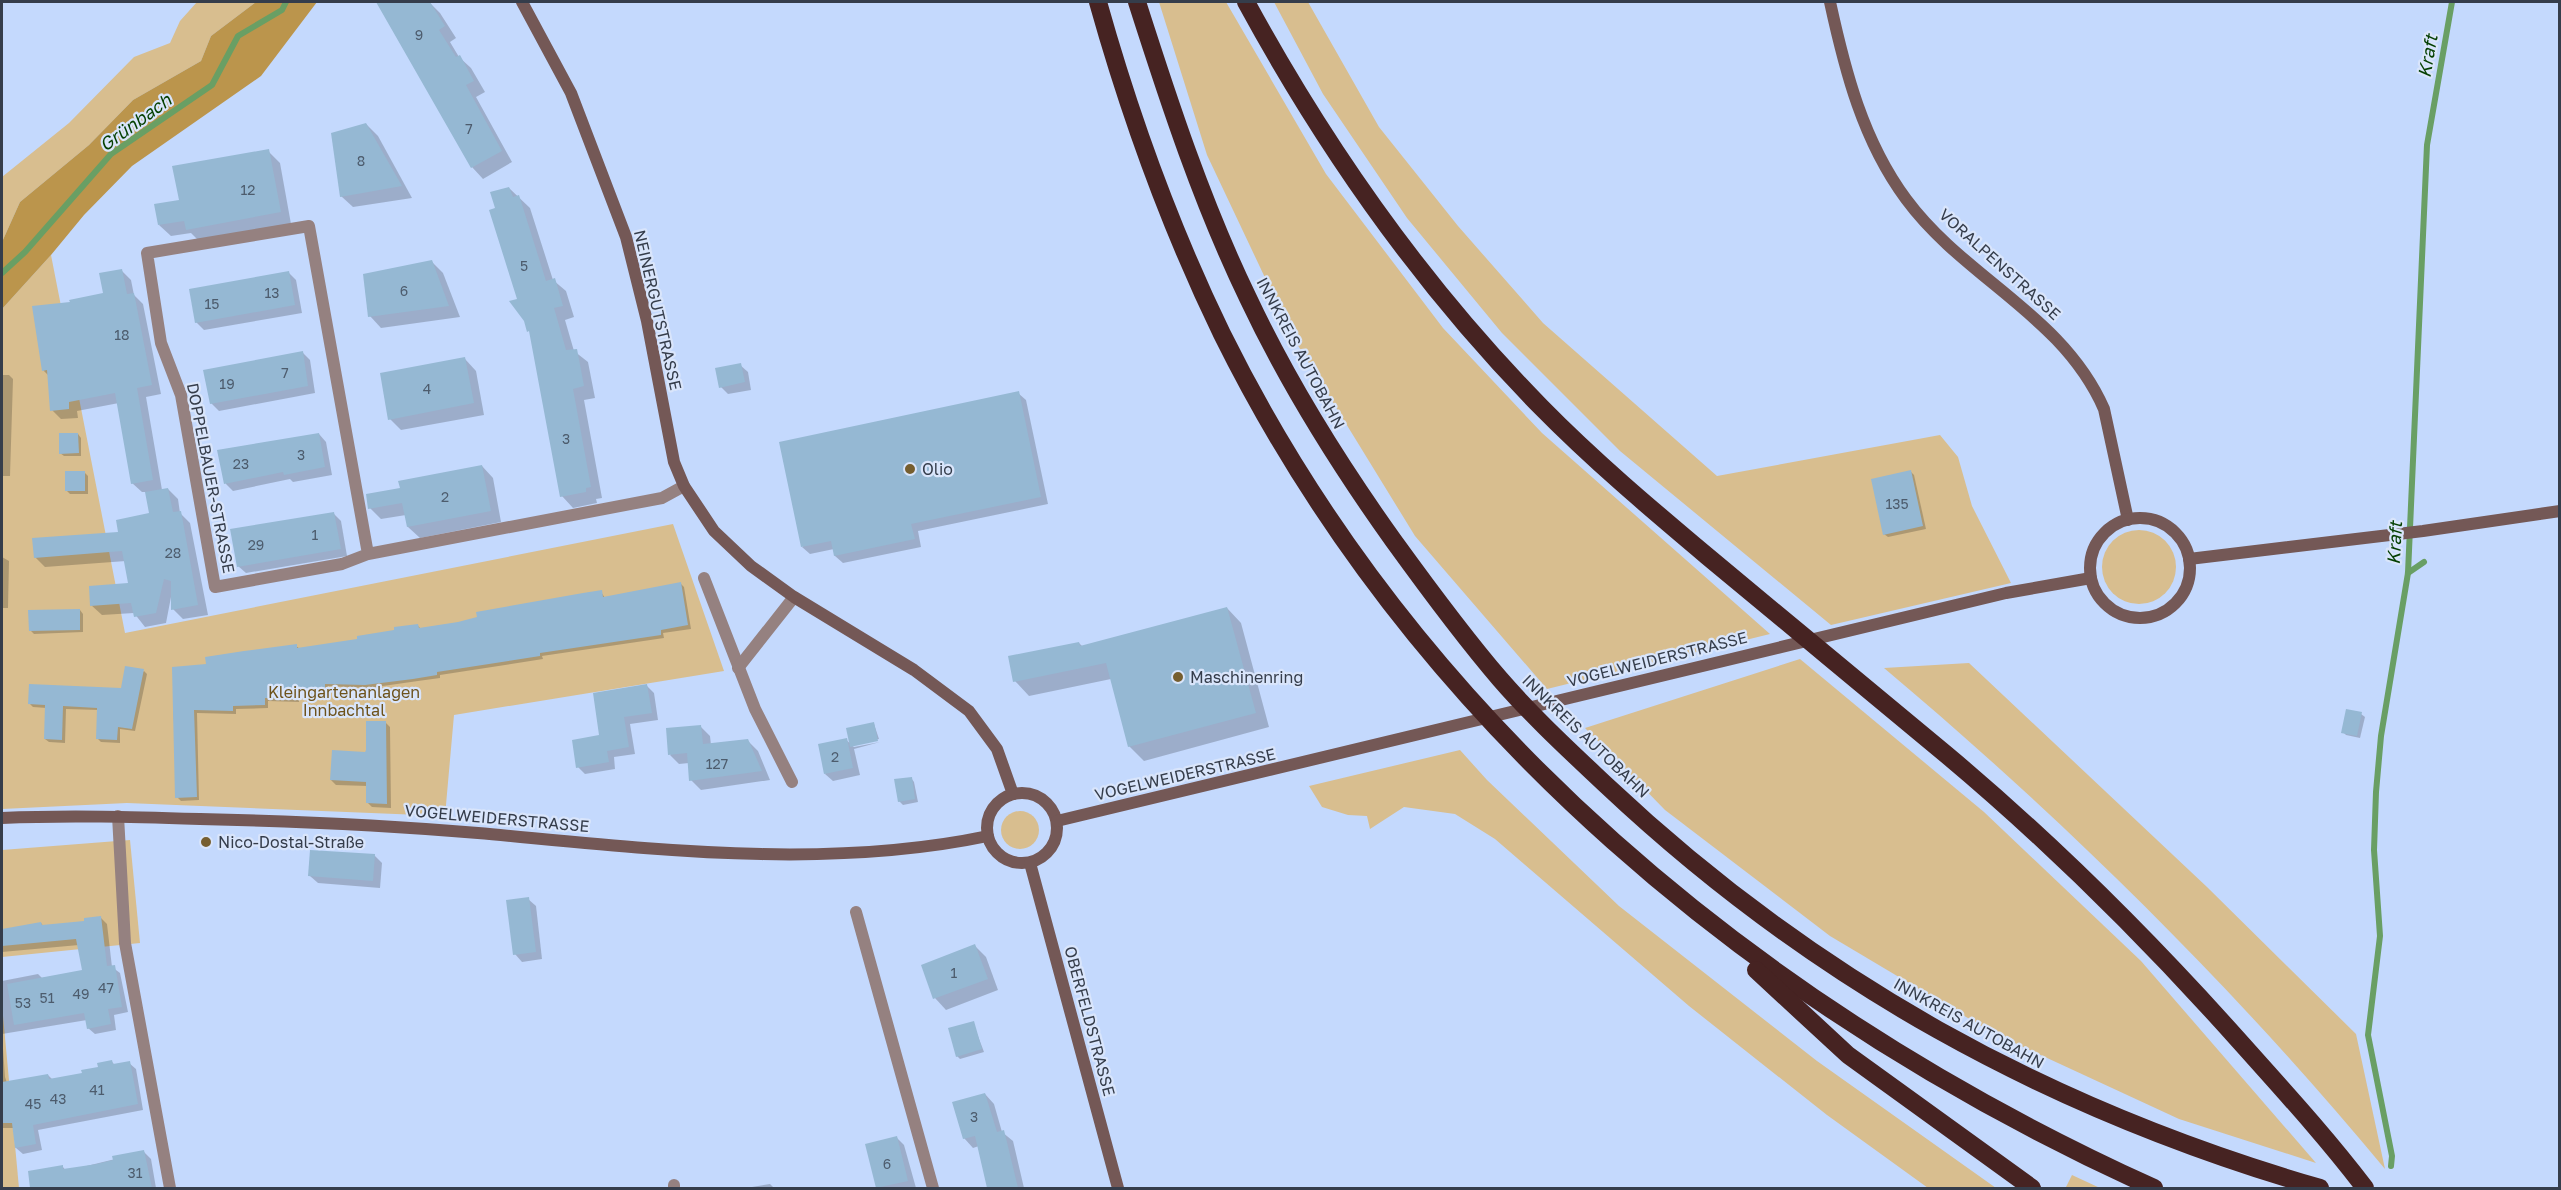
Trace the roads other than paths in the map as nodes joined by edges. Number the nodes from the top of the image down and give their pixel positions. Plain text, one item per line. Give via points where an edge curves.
1 (522, 2) edge
2 (1098, 2) edge
3 (1137, 2) edge
4 (1246, 2) edge
5 (1830, 2) edge
6 (684, 486) junction
7 (2559, 511) edge
8 (2128, 520) junction
9 (368, 554) junction
10 (2189, 559) junction
11 (705, 578) dead end
12 (2091, 578) junction
13 (794, 597) junction
14 (738, 668) junction
15 (792, 782) dead end
16 (1013, 794) junction
17 (118, 816) junction
18 (2, 818) edge
19 (1057, 820) junction
20 (988, 836) junction
21 (1030, 862) junction
22 (856, 912) dead end
23 (1707, 922) junction
24 (170, 1188) edge
25 (933, 1188) edge
26 (1118, 1188) edge
27 (2032, 1188) edge
28 (2154, 1188) edge
29 (2320, 1188) edge
30 (2365, 1188) edge

1 - 6 main road, NEINERGUTSTRASSE via 572,93 626,237 647,321 674,462
2 - 23 highway via 1121,82 1179,240 1223,336 1307,483 1370,575 1461,689 1526,759 1632,860
3 - 29 highway, INNKREIS AUTOBAHN via 1181,141 1247,298 1286,371 1342,467 1415,570 1500,680 1560,741 1639,816 1724,888 1856,982 1940,1032 2112,1117 2171,1141
4 - 30 highway via 1284,72 1368,202 1451,307 1540,407 1635,496 1952,759 2058,855 2153,948 2284,1091
5 - 8 main road, VORALPENSTRASSE via 1867,131 1906,200 1965,260 2068,349 2097,393 2104,409
6 - 9 street, DOPPELBAUER-STRASSE via 662,498
6 - 13 main road, NEINERGUTSTRASSE via 714,531 751,566
7 - 10 main road
8 - 10 main road via 2144,518 2167,527 2184,544
8 - 12 main road via 2114,525 2094,548
9 - 9 street, DOPPELBAUER-STRASSE via 342,564 215,587 181,394 161,343 147,253 309,226
10 - 12 main road via 2187,582 2177,602 2150,617 2120,614 2106,605
11 - 14 street
12 - 19 main road, VOGELWEIDERSTRASSE via 1984,598
13 - 14 street
13 - 16 main road, NEINERGUTSTRASSE via 914,670 969,711 997,749
14 - 15 street
16 - 19 main road via 1041,798
16 - 20 main road via 995,806 987,825
17 - 18 main road, VOGELWEIDERSTRASSE
17 - 20 main road, VOGELWEIDERSTRASSE via 360,825 753,852 866,852
17 - 24 street via 125,943
19 - 21 main road via 1055,842 1049,851
20 - 21 main road via 999,855 1019,863
21 - 26 main road, OBERFELDSTRASSE
22 - 25 street
23 - 27 highway via 1848,1055
23 - 28 highway via 1863,1033 1941,1080 2090,1159

